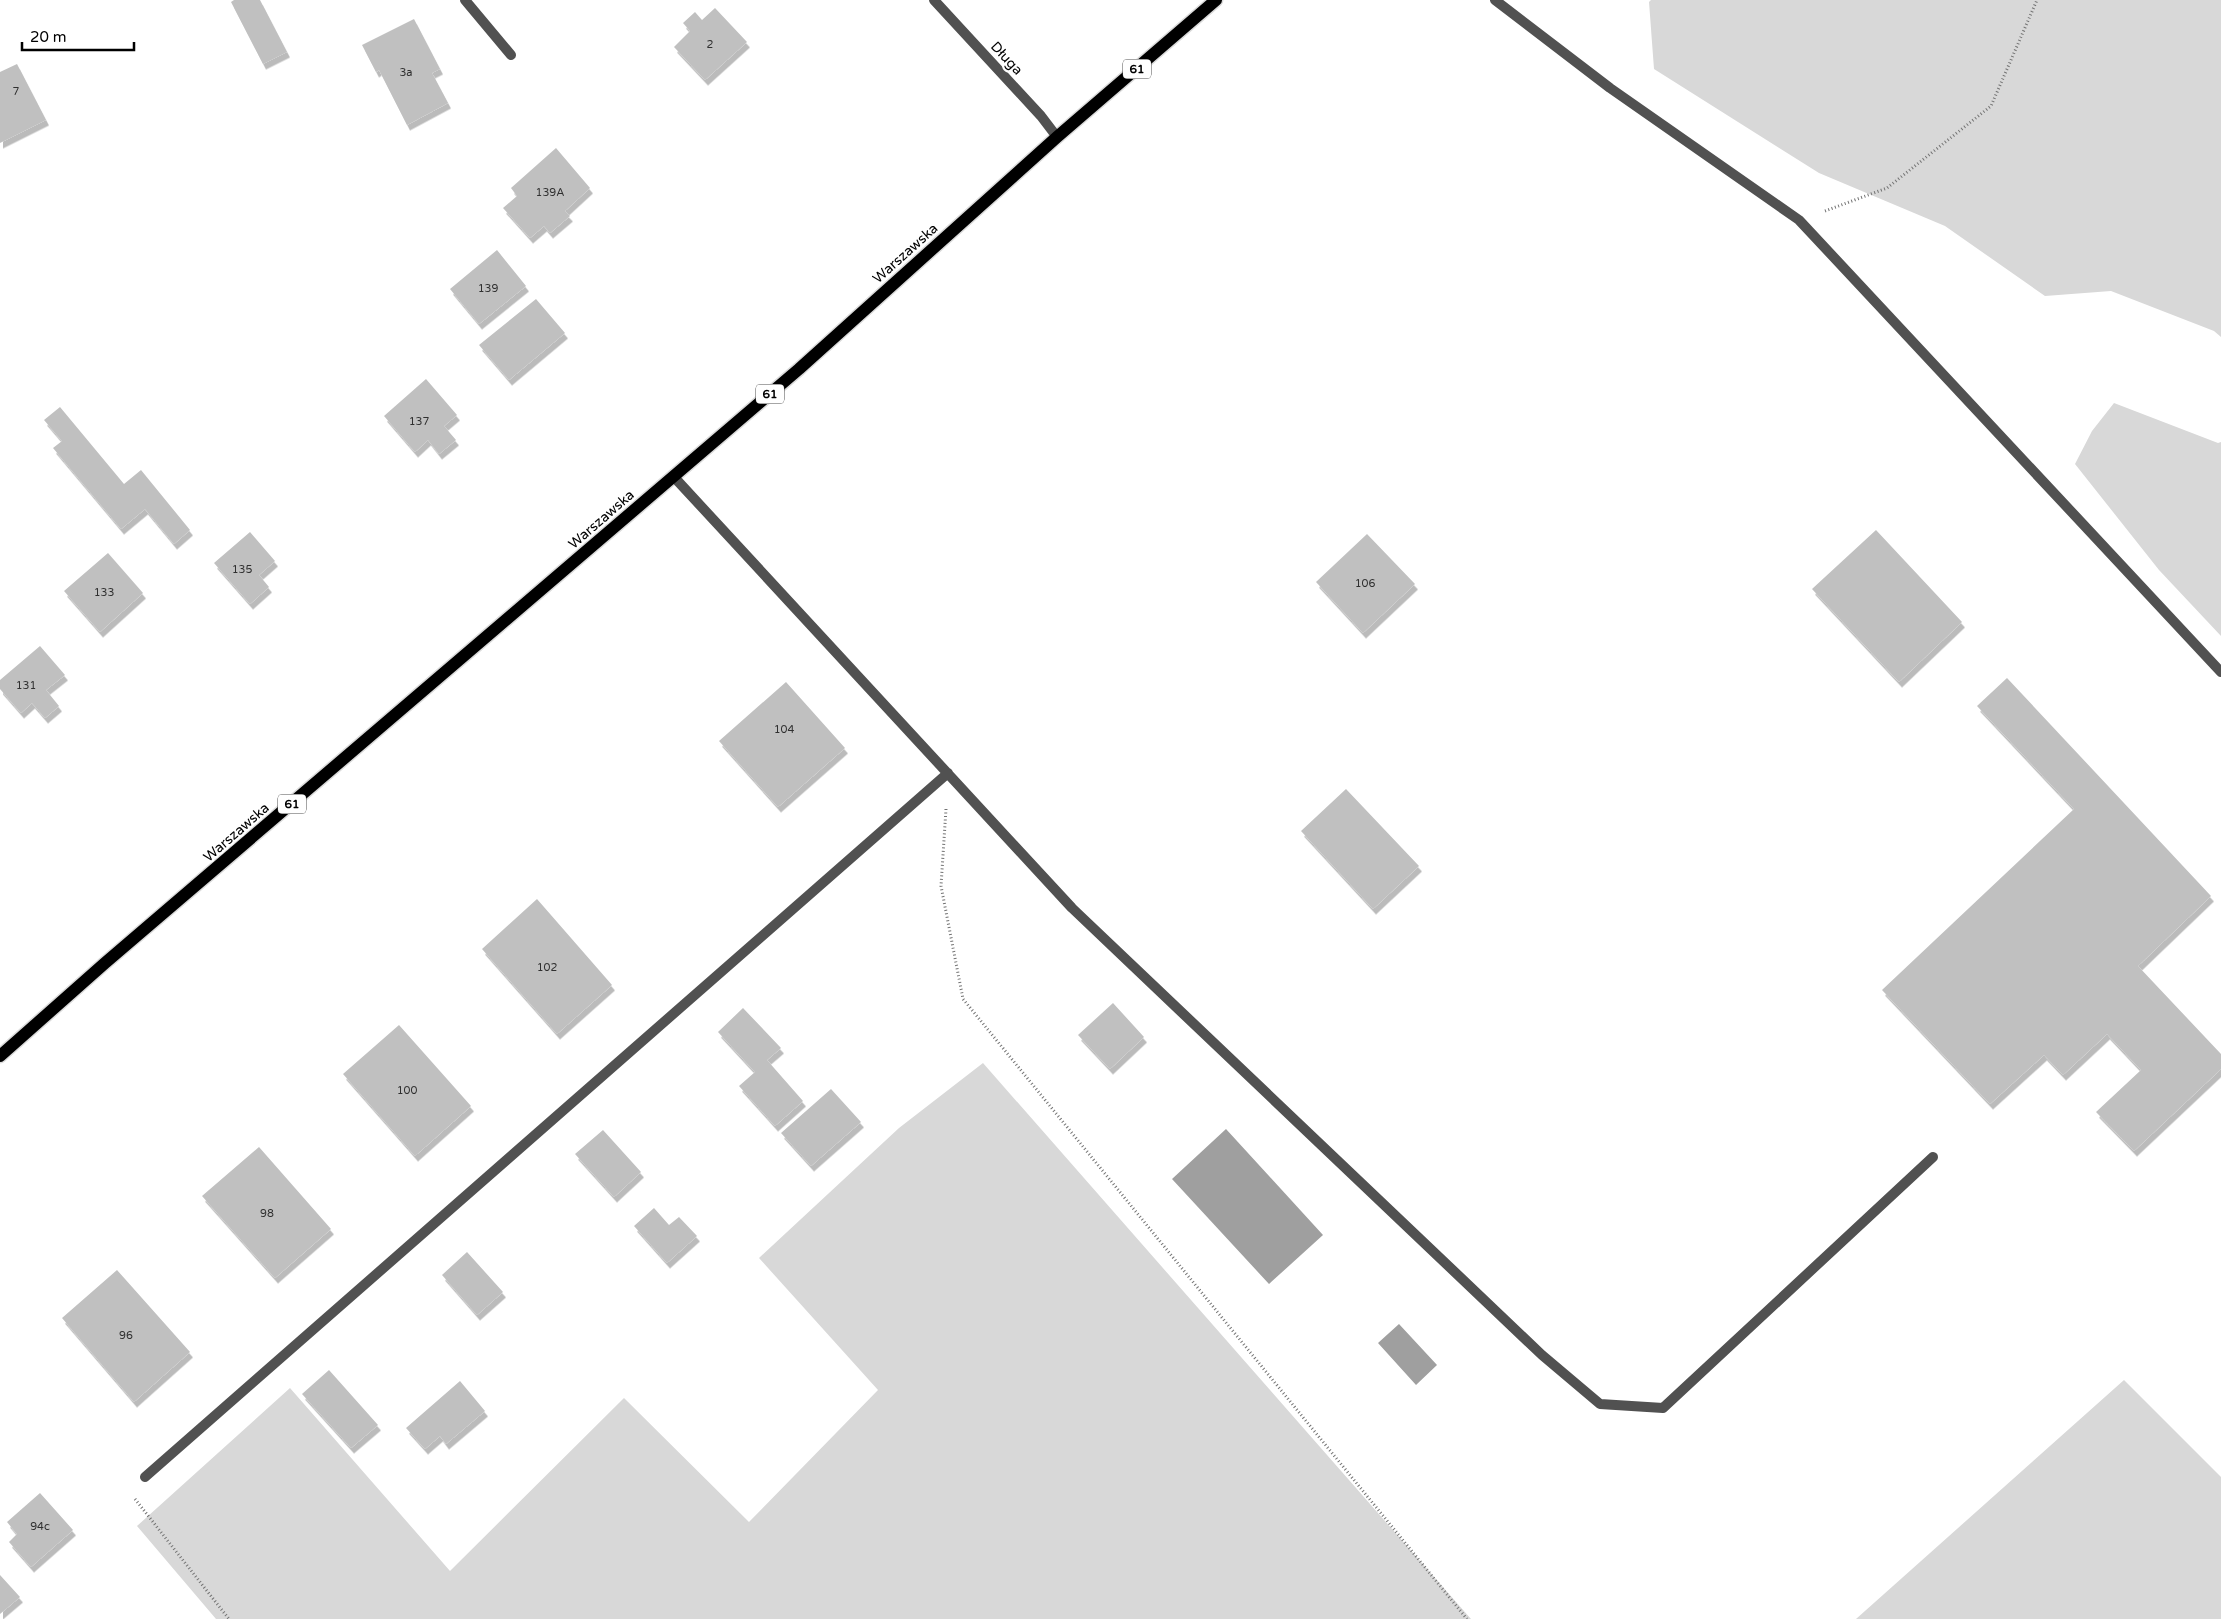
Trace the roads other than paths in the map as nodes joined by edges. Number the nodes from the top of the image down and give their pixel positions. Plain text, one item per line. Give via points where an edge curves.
1 (465, 0) edge
2 (934, 0) edge
3 (1216, 0) edge
4 (1495, 0) edge
5 (511, 55) dead end
6 (1057, 137) junction
7 (674, 477) junction
8 (2221, 672) edge
9 (948, 774) junction
10 (0, 1056) edge
11 (1933, 1157) dead end
12 (145, 1477) road end

1 - 5 street
2 - 6 street, Długa
3 - 6 main road, Warszawska / 61
4 - 8 street via 1610,88 1799,220
6 - 7 main road, Warszawska / 61
7 - 9 street
7 - 10 main road, Warszawska / 61
9 - 11 street via 1072,908 1542,1355 1600,1404 1662,1408
9 - 12 street

